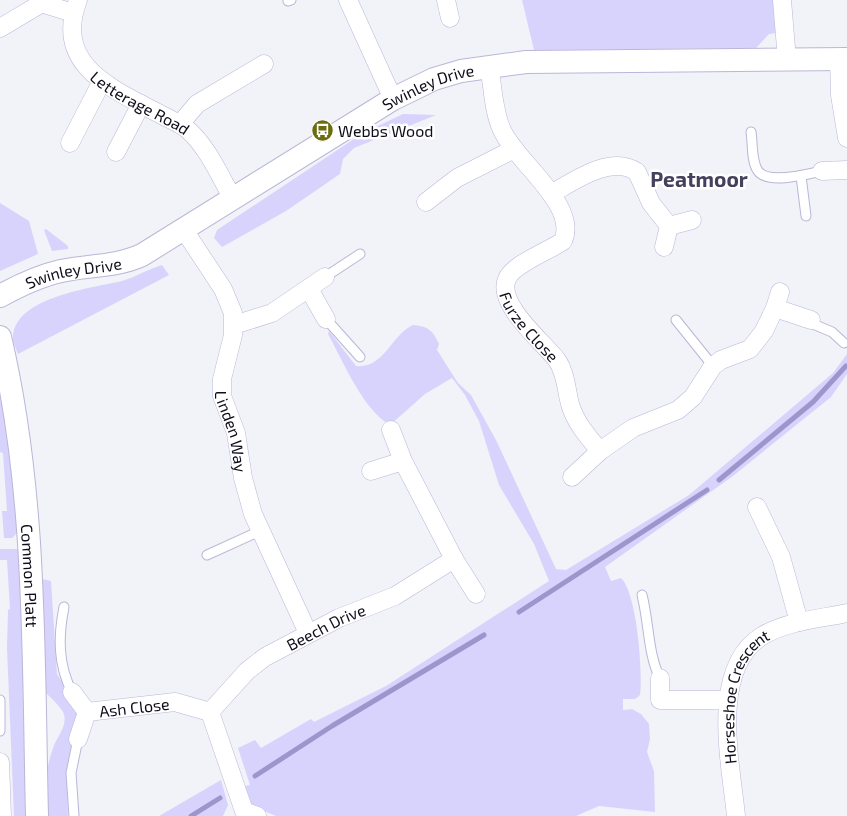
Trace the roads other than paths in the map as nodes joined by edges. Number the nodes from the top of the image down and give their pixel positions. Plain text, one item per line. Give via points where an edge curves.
1 (348, 0) edge
2 (446, 0) edge
3 (782, 0) edge
4 (40, 1) edge
5 (75, 6) edge
6 (450, 18) dead end
7 (0, 28) edge
8 (843, 59) edge
9 (787, 60) junction
10 (264, 64) dead end
11 (489, 66) junction
12 (102, 81) junction
13 (393, 99) junction
14 (141, 104) junction
15 (180, 124) junction
16 (751, 132) dead end
17 (847, 138) edge
18 (70, 143) dead end
19 (514, 149) junction
20 (116, 152) dead end
21 (847, 170) edge
22 (822, 171) joint
23 (801, 176) junction
24 (551, 194) junction
25 (233, 199) junction
26 (426, 202) dead end
27 (806, 216) dead end
28 (692, 220) dead end
29 (669, 226) junction
30 (184, 230) junction
31 (664, 246) dead end
32 (360, 254) dead end
33 (325, 277) joint
34 (309, 289) junction
35 (0, 296) edge
36 (326, 319) joint
37 (676, 320) dead end
38 (811, 320) joint
39 (234, 325) junction
40 (0, 337) edge
41 (844, 343) dead end
42 (360, 357) dead end
43 (713, 366) junction
44 (391, 430) dead end
45 (600, 451) junction
46 (403, 461) junction
47 (371, 471) dead end
48 (572, 477) dead end
49 (757, 507) dead end
50 (260, 531) junction
51 (206, 555) dead end
52 (454, 559) junction
53 (476, 594) dead end
54 (642, 595) dead end
55 (64, 607) dead end
56 (847, 613) edge
57 (799, 622) junction
58 (308, 633) junction
59 (660, 678) joint
60 (72, 692) joint
61 (0, 700) edge
62 (728, 700) junction
63 (87, 712) junction
64 (210, 712) junction
65 (0, 731) edge
66 (78, 739) joint
67 (0, 762) edge
68 (247, 814) edge
69 (2, 816) edge
70 (37, 816) edge
71 (74, 816) edge
72 (736, 816) edge

1 - 13 street
2 - 6 street
3 - 9 street
4 - 5 street
4 - 7 street
5 - 12 street, Letterage Road via 72,36 76,52 85,66
8 - 9 street, Swinley Drive
8 - 17 street via 840,95
9 - 11 street, Swinley Drive via 526,62
10 - 15 street via 198,104
11 - 13 street, Swinley Drive via 434,79
11 - 19 street, Furze Close via 501,129
12 - 14 street, Letterage Road
12 - 18 street
13 - 25 street, Swinley Drive
14 - 15 street, Letterage Road
14 - 20 street
15 - 25 street, Letterage Road via 198,142
16 - 23 lane via 758,172 772,178
19 - 24 street, Furze Close
19 - 26 street via 456,178
21 - 22 street
22 - 23 lane
23 - 27 lane
24 - 29 street via 594,171 629,167 637,172 651,203
24 - 45 street, Furze Close via 566,223 563,241 512,271 505,285 506,294 520,319 558,362 580,427
25 - 30 street, Swinley Drive
28 - 29 street
29 - 31 street
30 - 35 street, Swinley Drive via 132,260 51,274
30 - 39 street, Linden Way via 223,289 233,313
32 - 33 lane
33 - 34 street
34 - 36 street
34 - 39 street via 272,313
36 - 42 lane
37 - 43 lane
38 - 41 lane
38 - 43 street via 778,300 764,331 750,349
39 - 50 street, Linden Way via 222,378 222,396 236,433 247,495
40 - 70 street, Common Platt via 22,450 27,498 32,576
43 - 45 street via 686,404 668,415 633,428
44 - 46 street
45 - 48 street
46 - 47 street
46 - 52 street
49 - 57 street via 781,557
50 - 51 lane
50 - 58 street, Linden Way
52 - 53 street
52 - 58 street, Beech Drive via 395,596
54 - 59 lane via 652,660
55 - 60 lane, Ash Close via 60,649
56 - 57 street, Horseshoe Crescent
57 - 62 street, Horseshoe Crescent via 761,637 748,648 738,662
58 - 64 street, Beech Drive via 257,663
59 - 62 street via 660,700
60 - 63 street, Ash Close
61 - 65 lane
62 - 72 street, Horseshoe Crescent
63 - 64 street, Ash Close via 175,702
63 - 66 street, Ash Close
64 - 68 street
66 - 71 lane, Ash Close via 72,773
67 - 69 street

